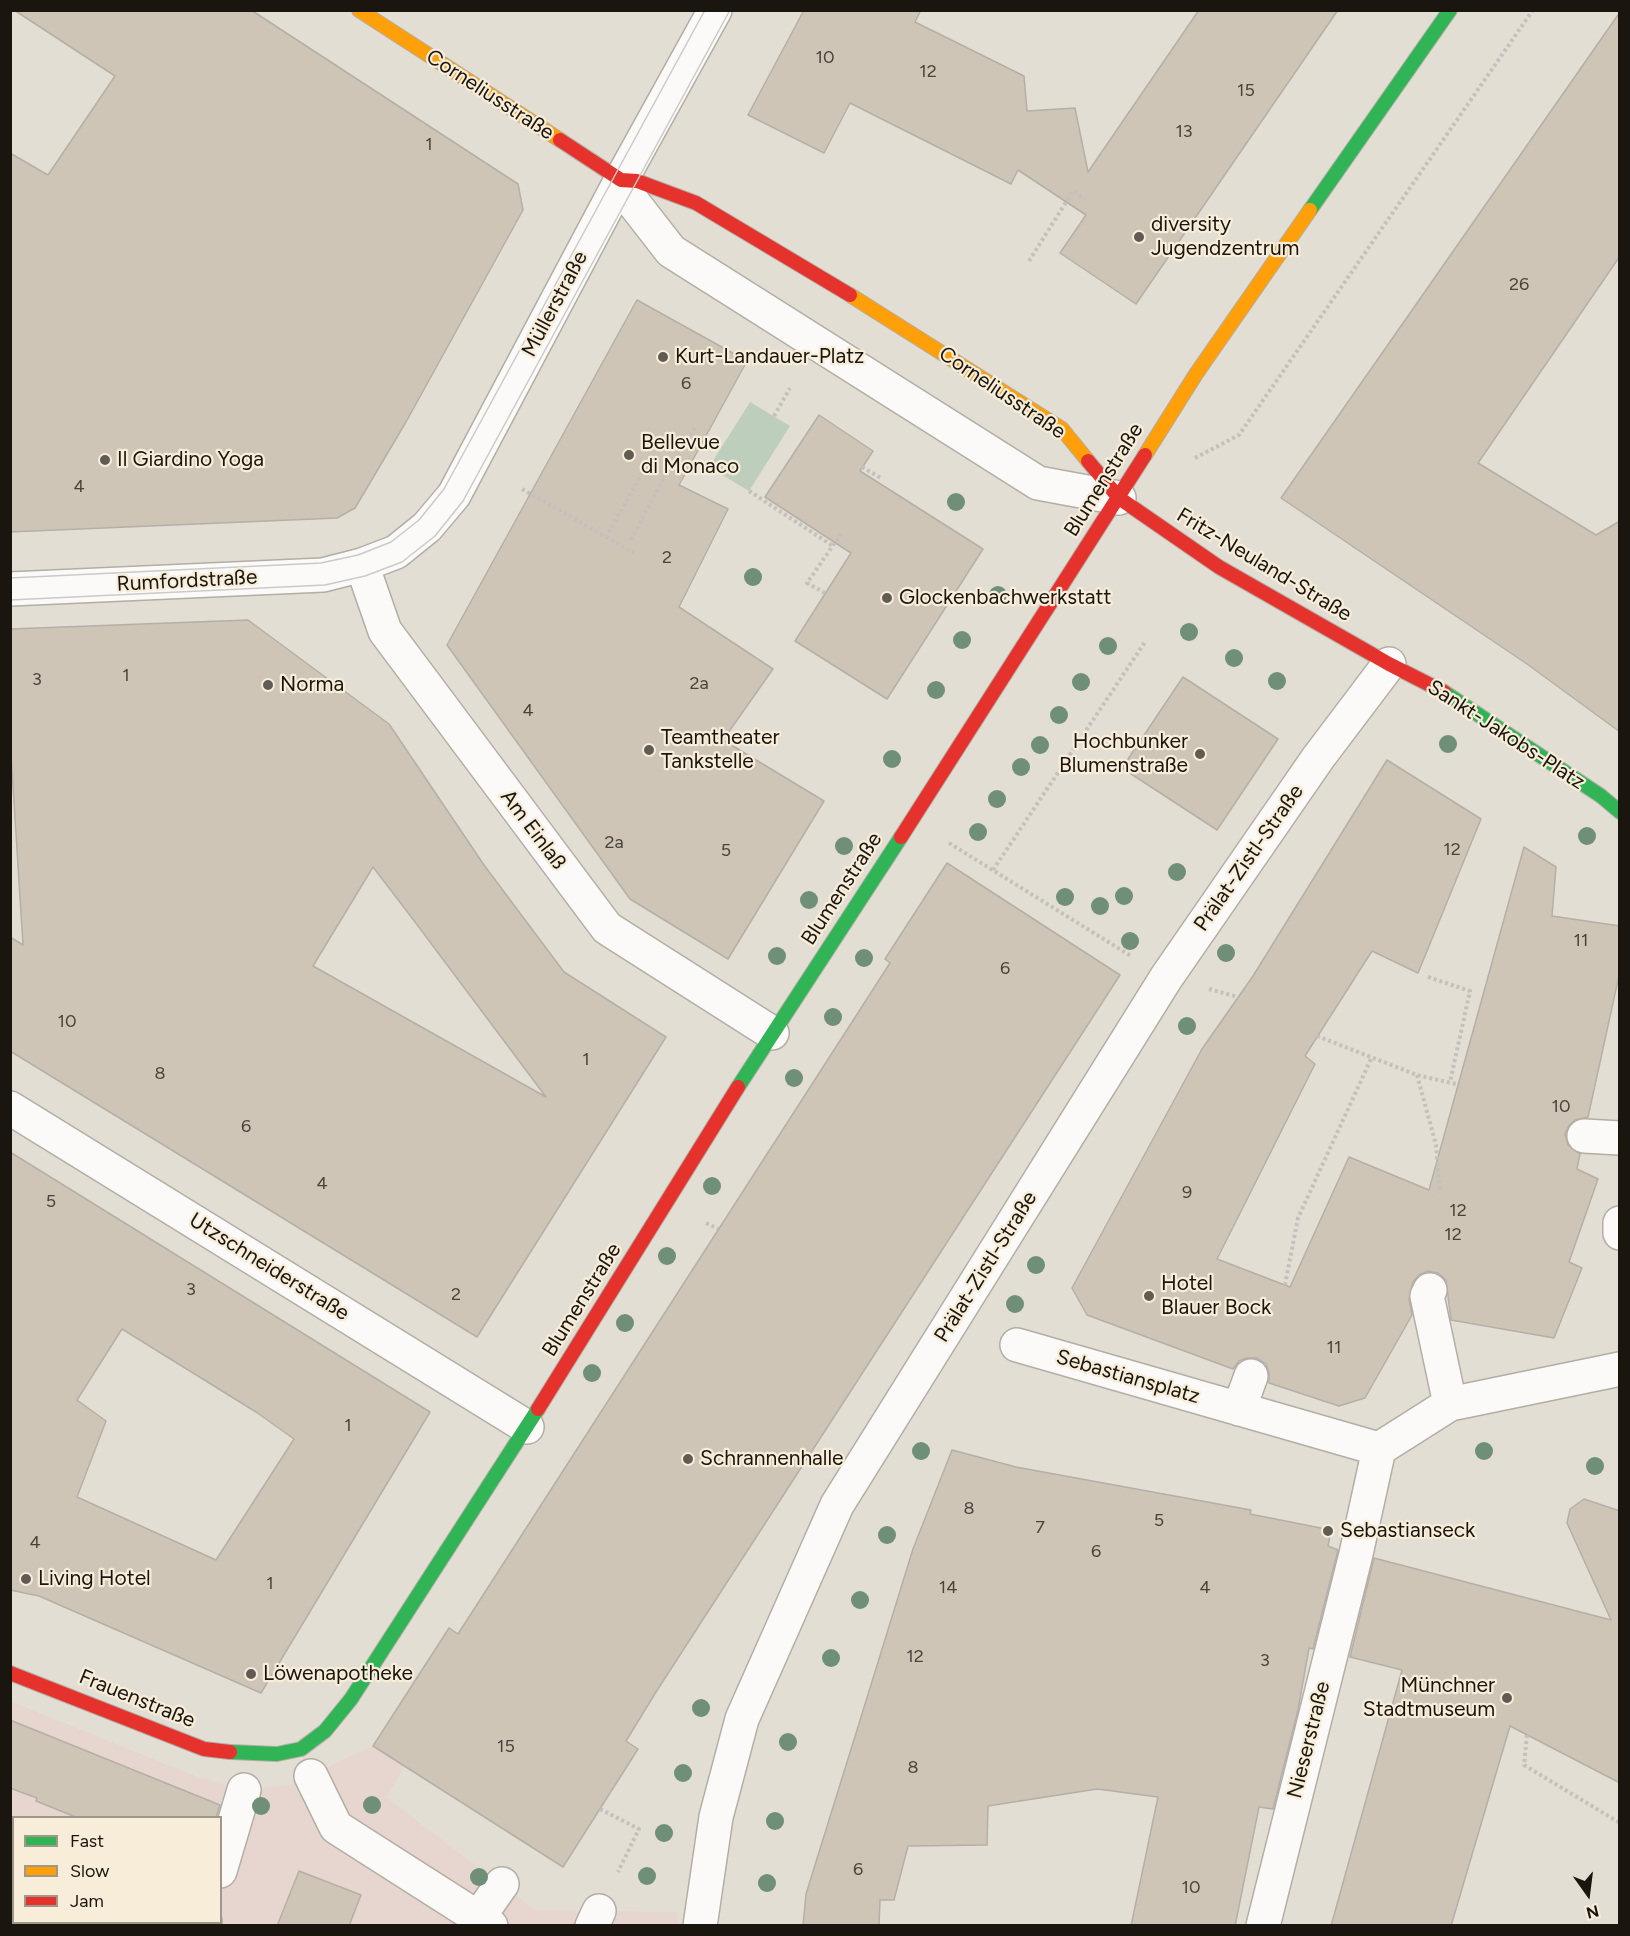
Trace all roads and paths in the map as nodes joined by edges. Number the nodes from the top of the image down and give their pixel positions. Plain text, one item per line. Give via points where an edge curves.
1 (359, 10) edge
2 (715, 10) edge
3 (1450, 10) edge
4 (1533, 10) edge
5 (621, 180) junction
6 (1085, 199) dead end
7 (1029, 261) dead end
8 (790, 388) dead end
9 (774, 416) dead end
10 (695, 427) dead end
11 (1239, 435) dead end
12 (862, 467) dead end
13 (665, 476) junction
14 (881, 478) dead end
15 (522, 489) dead end
16 (749, 491) dead end
17 (1119, 498) junction
18 (841, 534) dead end
19 (606, 537) junction
20 (630, 541) dead end
21 (832, 546) junction
22 (634, 553) dead end
23 (362, 565) junction
24 (10, 589) edge
25 (825, 594) dead end
26 (1145, 642) dead end
27 (1389, 664) junction
28 (1620, 812) edge
29 (912, 821) junction
30 (993, 870) junction
31 (1428, 977) dead end
32 (1166, 978) junction
33 (772, 1034) junction
34 (1317, 1036) dead end
35 (1371, 1059) junction
36 (1417, 1075) junction
37 (1450, 1082) junction
38 (1460, 1085) dead end
39 (10, 1108) edge
40 (1584, 1136) dead end
41 (1620, 1138) edge
42 (1440, 1193) dead end
43 (1620, 1223) edge
44 (1620, 1233) edge
45 (1285, 1285) dead end
46 (1430, 1290) dead end
47 (1017, 1345) dead end
48 (1620, 1369) edge
49 (1251, 1376) dead end
50 (1450, 1404) junction
51 (1239, 1409) junction
52 (527, 1427) junction
53 (1379, 1449) junction
54 (10, 1673) edge
55 (1527, 1735) dead end
56 (251, 1755) joint
57 (311, 1776) dead end
58 (244, 1790) dead end
59 (600, 1809) dead end
60 (1620, 1823) edge
61 (222, 1864) edge
62 (502, 1884) dead end
63 (595, 1918) edge
64 (484, 1922) edge
65 (700, 1926) edge
66 (1263, 1926) edge

1 - 5 main road, Corneliusstraße
2 - 5 street, Müllerstraße
3 - 17 main road, Blumenstraße via 1196,374
4 - 11 path
5 - 17 main road, Corneliusstraße via 696,202 1062,429
5 - 17 street, Corneliusstraße via 629,197 671,251 1038,483
5 - 23 street, Müllerstraße via 454,495 427,527 396,552
6 - 7 path via 1073,190
8 - 9 path
10 - 13 path
12 - 14 path
13 - 19 path via 646,465
13 - 20 path
15 - 19 path
16 - 21 path
17 - 27 main road, Fritz-Neuland-Straße via 1219,567
17 - 29 main road, Blumenstraße
18 - 21 path
19 - 22 path
21 - 25 path via 807,584
23 - 24 street, Rumfordstraße via 323,574
23 - 33 street, Am Einlaß via 385,631 607,928
26 - 30 path
27 - 28 main road, Sankt-Jakobs-Platz via 1454,697
27 - 32 street, Prälat-Zistl-Straße via 1318,758
29 - 30 path
29 - 33 main road, Blumenstraße
30 - 32 path
31 - 37 path via 1470,991
32 - 65 street, Prälat-Zistl-Straße via 837,1505 742,1719 716,1817
33 - 52 main road, Blumenstraße
34 - 35 path
35 - 36 path
35 - 45 path via 1298,1218
36 - 37 path
36 - 42 path via 1436,1145
37 - 38 path
39 - 52 street, Utzschneiderstraße
40 - 41 street
43 - 44 street
46 - 50 street via 1427,1296
47 - 51 street, Sebastiansplatz
48 - 50 street
49 - 51 street
50 - 53 street
51 - 53 street, Sebastiansplatz
52 - 56 main road, Blumenstraße via 351,1699 325,1731 301,1749
53 - 66 street, Nieserstraße
54 - 56 main road, Frauenstraße via 204,1749
55 - 60 path via 1524,1765
57 - 64 street via 336,1827
58 - 61 street
59 - 63 path via 639,1828
62 - 64 street

